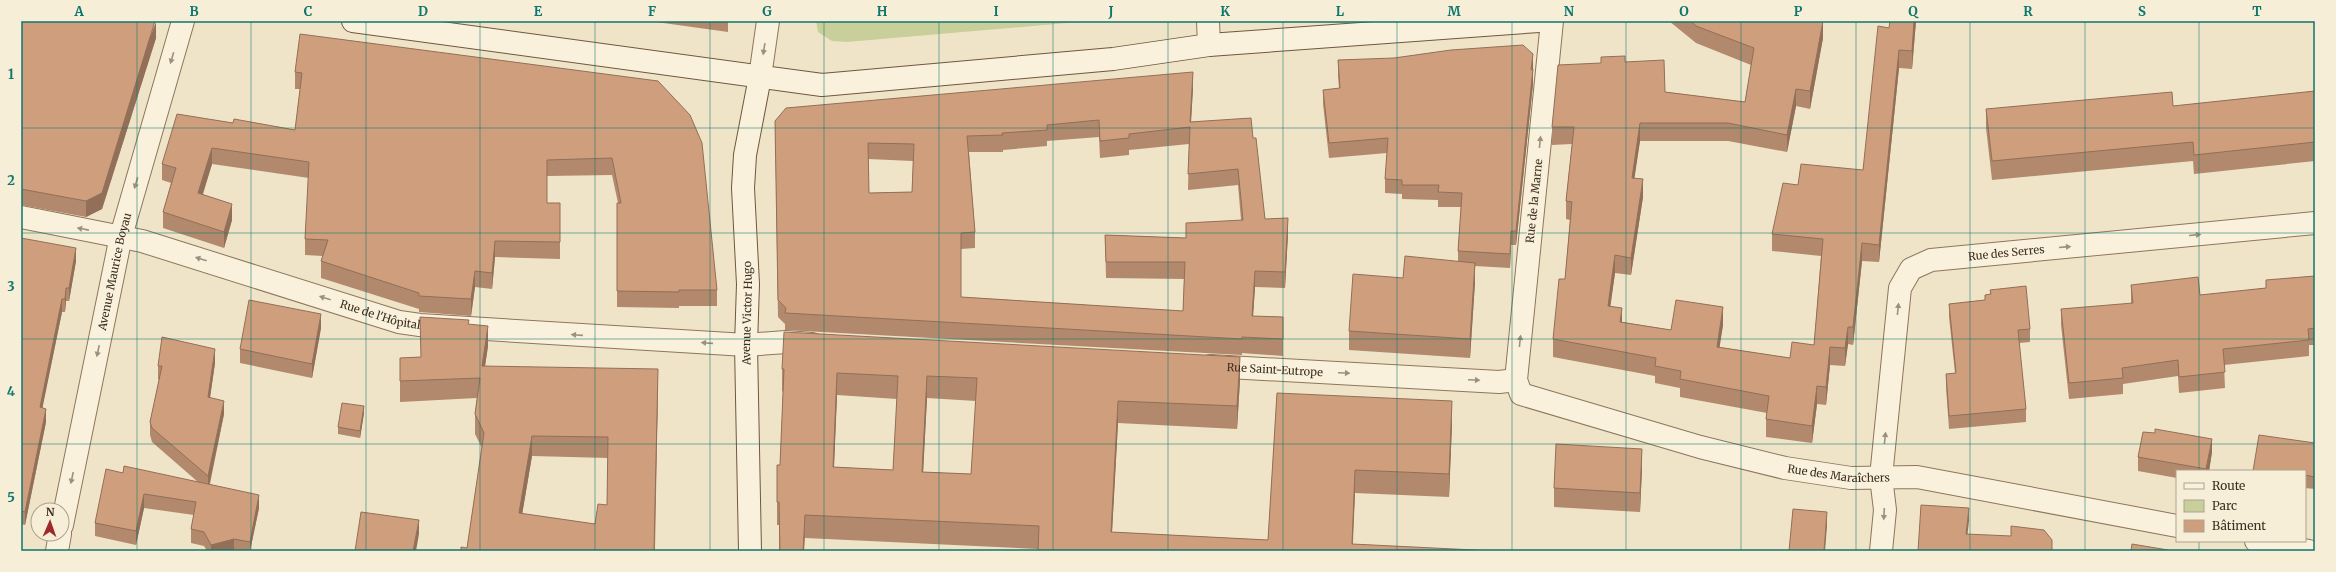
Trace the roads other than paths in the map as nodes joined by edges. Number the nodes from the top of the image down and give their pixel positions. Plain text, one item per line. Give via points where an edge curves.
1 (183, 21) edge
2 (353, 21) edge
3 (768, 21) edge
4 (1208, 21) edge
5 (1538, 21) edge
6 (1552, 21) edge
7 (1209, 46) junction
8 (760, 77) junction
9 (21, 217) edge
10 (2315, 223) edge
11 (121, 236) junction
12 (746, 345) junction
13 (834, 345) edge
14 (1190, 365) edge
15 (1516, 380) junction
16 (1881, 477) junction
17 (67, 502) edge
18 (2176, 526) edge
19 (2261, 542) edge
20 (750, 551) edge
21 (1881, 551) edge
22 (2309, 551) edge

1 -> 11 street, Avenue Maurice Boyau
2 - 8 street
3 -> 8 street, Avenue Victor Hugo
4 - 7 street
5 - 7 street
15 -> 6 street, Rue de la Marne
7 - 8 street via 1113,59 822,85
8 - 12 street, Avenue Victor Hugo via 744,170 748,284
11 -> 9 street, Rue de l'Hôpital
16 -> 10 street, Rue des Serres via 1900,288 1911,269 1931,260
12 -> 11 street, Rue de l'Hôpital via 399,322
11 -> 17 street, Avenue Maurice Boyau
12 - 13 street via 786,342
12 - 20 street, Avenue Victor Hugo
14 -> 15 street, Rue Saint-Eutrope via 1499,382
15 - 16 street, Rue des Maraîchers via 1521,394 1700,447 1785,468 1851,478
16 - 18 street, Rue des Maraîchers via 1917,477
16 -> 21 street, Rue des Serres via 1885,510
19 - 22 street

